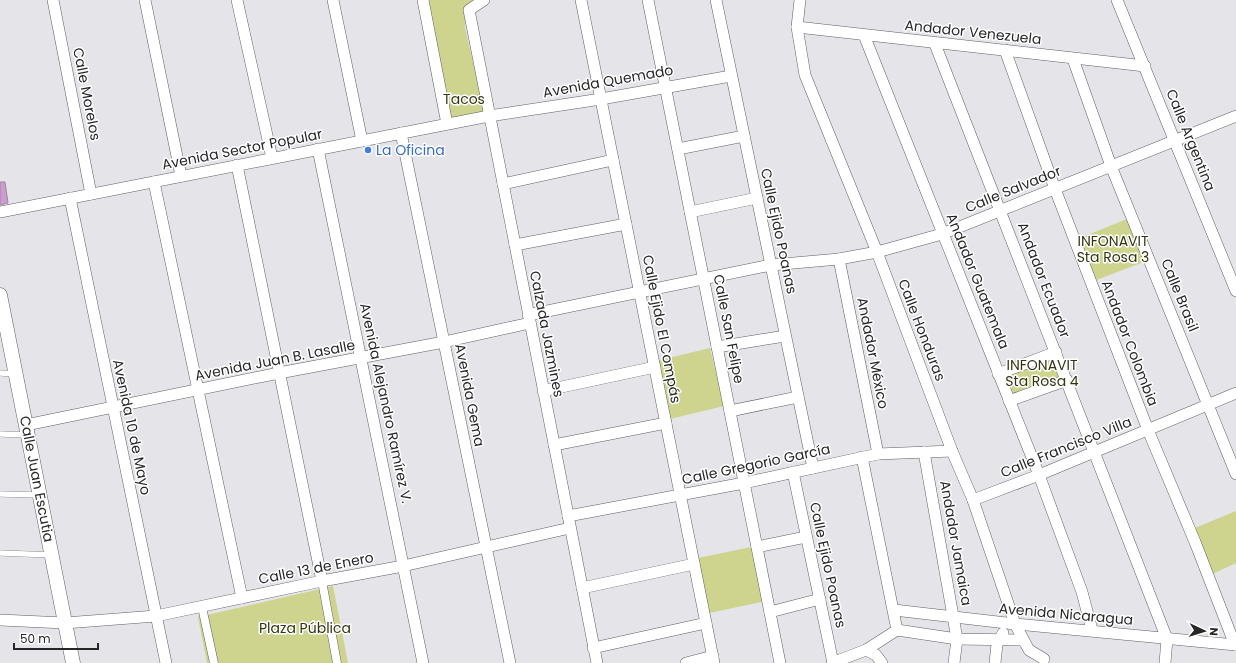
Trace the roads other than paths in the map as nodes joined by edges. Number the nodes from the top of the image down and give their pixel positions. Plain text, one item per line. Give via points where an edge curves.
1 (53, 0) edge
2 (145, 0) edge
3 (238, 0) edge
4 (333, 0) edge
5 (423, 0) edge
6 (484, 0) edge
7 (581, 0) edge
8 (648, 0) edge
9 (716, 0) edge
10 (800, 0) edge
11 (1117, 0) edge
12 (797, 27) junction
13 (864, 35) junction
14 (935, 44) junction
15 (1005, 50) junction
16 (1073, 59) junction
17 (1145, 66) junction
18 (732, 76) junction
19 (666, 86) junction
20 (601, 99) junction
21 (490, 116) junction
22 (1236, 116) edge
23 (447, 124) junction
24 (401, 133) junction
25 (744, 136) junction
26 (362, 141) junction
27 (1174, 141) junction
28 (318, 149) junction
29 (678, 149) junction
30 (272, 158) junction
31 (613, 160) junction
32 (237, 165) junction
33 (1111, 166) junction
34 (181, 176) junction
35 (154, 182) junction
36 (503, 184) junction
37 (1055, 189) junction
38 (92, 194) junction
39 (70, 198) junction
40 (757, 198) junction
41 (1001, 210) junction
42 (0, 212) edge
43 (690, 212) junction
44 (626, 224) junction
45 (942, 234) junction
46 (515, 245) junction
47 (877, 252) junction
48 (839, 259) junction
49 (771, 265) junction
50 (704, 278) junction
51 (1236, 291) edge
52 (640, 292) junction
53 (0, 295) edge
54 (2, 317) edge
55 (529, 319) junction
56 (785, 336) junction
57 (444, 342) junction
58 (717, 347) junction
59 (1056, 352) junction
60 (361, 359) junction
61 (655, 368) junction
62 (0, 373) edge
63 (279, 373) junction
64 (16, 374) junction
65 (998, 374) junction
66 (1067, 380) junction
67 (198, 390) junction
68 (543, 391) junction
69 (1236, 393) edge
70 (798, 397) junction
71 (1009, 401) junction
72 (1208, 405) junction
73 (113, 409) junction
74 (730, 411) junction
75 (666, 423) junction
76 (27, 430) junction
77 (1148, 430) junction
78 (0, 434) edge
79 (554, 445) junction
80 (952, 451) junction
81 (924, 452) junction
82 (1093, 452) junction
83 (878, 454) junction
84 (862, 457) junction
85 (813, 468) junction
86 (793, 472) junction
87 (1236, 474) edge
88 (1039, 475) junction
89 (744, 483) junction
90 (0, 494) edge
91 (40, 495) junction
92 (680, 495) junction
93 (973, 500) junction
94 (568, 516) junction
95 (570, 528) junction
96 (806, 537) junction
97 (485, 546) junction
98 (757, 547) junction
99 (0, 553) edge
100 (52, 555) junction
101 (694, 564) junction
102 (403, 566) junction
103 (322, 581) junction
104 (582, 588) junction
105 (242, 598) junction
106 (820, 599) junction
107 (202, 606) junction
108 (894, 610) junction
109 (770, 612) junction
110 (156, 616) junction
111 (954, 618) junction
112 (0, 620) edge
113 (65, 623) junction
114 (706, 623) junction
115 (1014, 624) junction
116 (897, 630) junction
117 (1092, 630) junction
118 (958, 639) junction
119 (1000, 639) junction
120 (1167, 639) junction
121 (1023, 640) junction
122 (1236, 645) edge
123 (593, 648) junction
124 (866, 650) junction
125 (1044, 659) dead end
126 (713, 660) edge
127 (73, 663) edge
128 (166, 663) edge
129 (214, 663) edge
130 (337, 663) edge
131 (423, 663) edge
132 (510, 663) edge
133 (596, 663) edge
134 (686, 663) edge
135 (780, 663) edge
136 (832, 663) edge
137 (882, 663) edge
138 (954, 663) edge
139 (995, 663) edge
140 (1165, 663) edge

1 - 38 street, Calle Morelos
2 - 34 street
3 - 30 street
4 - 26 street
5 - 23 street
6 - 21 street, Calzada Jazmines via 469,10
7 - 20 street, Calle Ejido El Compás
8 - 19 street, Calle San Felipe
9 - 18 street, Calle Ejido Poanas
10 - 12 street, Calle Honduras
11 - 17 street, Calle Argentina
12 - 13 street, Andador Venezuela
12 - 47 street, Calle Honduras via 805,75
13 - 14 street, Andador Venezuela
13 - 45 street, Andador Guatemala
14 - 15 street, Andador Venezuela
14 - 41 street, Andador Ecuador
15 - 16 street, Andador Venezuela
15 - 37 street, Andador Colombia
16 - 17 street, Andador Venezuela
16 - 33 street, Calle Brasil
17 - 27 street, Calle Argentina
18 - 19 street, Avenida Quemado
18 - 25 street, Calle Ejido Poanas
19 - 20 street, Avenida Quemado
19 - 29 street, Calle San Felipe
20 - 21 street, Avenida Quemado
20 - 31 street, Calle Ejido El Compás
21 - 23 street, Avenida Sector Popular
21 - 36 street, Calzada Jazmines
22 - 27 street, Calle Salvador
23 - 24 street, Avenida Sector Popular
24 - 26 street, Avenida Sector Popular
24 - 57 street, Avenida Gema
25 - 29 street
25 - 40 street, Calle Ejido Poanas
26 - 28 street, Avenida Sector Popular
27 - 33 street, Calle Salvador
27 - 51 street, Calle Argentina
28 - 30 street, Avenida Sector Popular
28 - 60 street, Avenida Alejandro Ramírez V.
29 - 43 street, Calle San Felipe
30 - 32 street, Avenida Sector Popular
31 - 36 street
31 - 44 street, Calle Ejido El Compás
32 - 34 street, Avenida Sector Popular
32 - 63 street
33 - 37 street, Calle Salvador
33 - 72 street, Calle Brasil
34 - 35 street, Avenida Sector Popular
35 - 38 street, Avenida Sector Popular
35 - 67 street
36 - 46 street, Calzada Jazmines
37 - 41 street, Calle Salvador
37 - 77 street, Andador Colombia
38 - 39 street, Avenida Sector Popular
39 - 42 street, Avenida Sector Popular
39 - 73 street, Avenida 10 de Mayo
40 - 43 street
40 - 49 street, Calle Ejido Poanas
41 - 45 street, Calle Salvador
41 - 59 street, Andador Ecuador
43 - 50 street, Calle San Felipe
44 - 46 street
44 - 52 street, Calle Ejido El Compás
45 - 47 street, Calle Salvador
45 - 65 street, Andador Guatemala
46 - 55 street, Calzada Jazmines
47 - 48 street, Calle Salvador
47 - 80 street, Calle Honduras
48 - 49 street, Calle Salvador
48 - 83 street, Andador México
49 - 50 street, Calle Salvador
49 - 56 street, Calle Ejido Poanas
50 - 52 street, Calle Salvador
50 - 58 street, Calle San Felipe
52 - 55 street, Avenida Juan B. Lasalle
52 - 61 street, Calle Ejido El Compás
53 - 54 street, Calle Juan Escutia
54 - 64 street, Calle Juan Escutia
55 - 57 street, Avenida Juan B. Lasalle
55 - 68 street, Calzada Jazmines
56 - 58 street
56 - 70 street, Calle Ejido Poanas
57 - 60 street, Avenida Juan B. Lasalle
57 - 97 street, Avenida Gema
58 - 74 street, Calle San Felipe
59 - 65 street
59 - 66 street, Andador Ecuador
60 - 63 street, Avenida Juan B. Lasalle
60 - 102 street, Avenida Alejandro Ramírez V.
61 - 68 street
61 - 75 street, Calle Ejido El Compás
62 - 64 lane
63 - 67 street, Avenida Juan B. Lasalle
63 - 103 street
64 - 76 street, Calle Juan Escutia
65 - 71 street, Andador Guatemala
66 - 71 street
66 - 82 street, Andador Ecuador
67 - 73 street, Avenida Juan B. Lasalle
67 - 105 street
68 - 79 street, Calzada Jazmines
69 - 72 street, Calle Francisco Villa
70 - 74 street
70 - 85 street, Calle Ejido Poanas
71 - 88 street, Andador Guatemala
72 - 77 street, Calle Francisco Villa
72 - 87 street, Calle Brasil
73 - 76 street, Avenida Juan B. Lasalle
73 - 110 street, Avenida 10 de Mayo
74 - 89 street, Calle San Felipe
75 - 79 street
75 - 92 street, Calle Ejido El Compás
76 - 78 lane
76 - 91 street, Calle Juan Escutia
77 - 82 street, Calle Francisco Villa
77 - 122 street, Andador Colombia
79 - 94 street, Calzada Jazmines
80 - 81 street, Calle Gregorio García
80 - 93 street, Calle Honduras
81 - 83 street, Calle Gregorio García
81 - 111 street, Andador Jamaica
82 - 88 street, Calle Francisco Villa
82 - 120 street, Andador Ecuador
83 - 84 street, Calle Gregorio García
84 - 85 street, Calle Gregorio García
84 - 108 street
85 - 86 street, Calle Gregorio García
86 - 89 street, Calle Gregorio García
86 - 96 street, Calle Ejido Poanas
88 - 93 street, Calle Francisco Villa
88 - 117 street, Andador Guatemala via 1082,592
89 - 92 street, Calle Gregorio García
89 - 98 street, Calle San Felipe
90 - 91 lane
91 - 100 street, Calle Juan Escutia
92 - 94 street, Calle Gregorio García
92 - 101 street, Calle Ejido El Compás
93 - 115 street, Calle Honduras
94 - 95 street, Calzada Jazmines
95 - 97 street, Calle 13 de Enero
95 - 104 street, Calzada Jazmines
96 - 98 street
96 - 106 street, Calle Ejido Poanas
97 - 102 street, Calle 13 de Enero
97 - 132 street, Avenida Gema
98 - 109 street, Calle San Felipe
99 - 100 lane
100 - 113 street, Calle Juan Escutia
101 - 104 street
101 - 114 street, Calle Ejido El Compás
102 - 103 street, Calle 13 de Enero
102 - 131 street, Avenida Alejandro Ramírez V.
103 - 105 street, Calle 13 de Enero
103 - 130 street
104 - 123 street, Calzada Jazmines
105 - 107 street, Calle 13 de Enero
106 - 109 street
106 - 136 street, Calle Ejido Poanas
107 - 110 street, Calle 13 de Enero
107 - 129 street
108 - 111 street, Avenida Nicaragua
108 - 116 street
109 - 135 street, Calle San Felipe
110 - 113 street, Calle 13 de Enero
110 - 128 street, Avenida 10 de Mayo
111 - 115 street, Avenida Nicaragua
111 - 118 street, Andador Jamaica
112 - 113 street, Calle 13 de Enero
113 - 127 street, Calle Juan Escutia
114 - 123 street
114 - 126 street, Calle Ejido El Compás
115 - 117 street, Avenida Nicaragua
115 - 119 street
115 - 121 street, Calle Honduras
116 - 118 street
116 - 124 street
117 - 120 street, Avenida Nicaragua
118 - 119 street
118 - 138 street
119 - 121 street
119 - 139 street
120 - 122 street, Avenida Nicaragua
120 - 140 street, Andador Ecuador
121 - 125 street, Calle Honduras via 1029,650
123 - 133 street, Calzada Jazmines
124 - 136 street
124 - 137 street via 876,655
126 - 134 street

